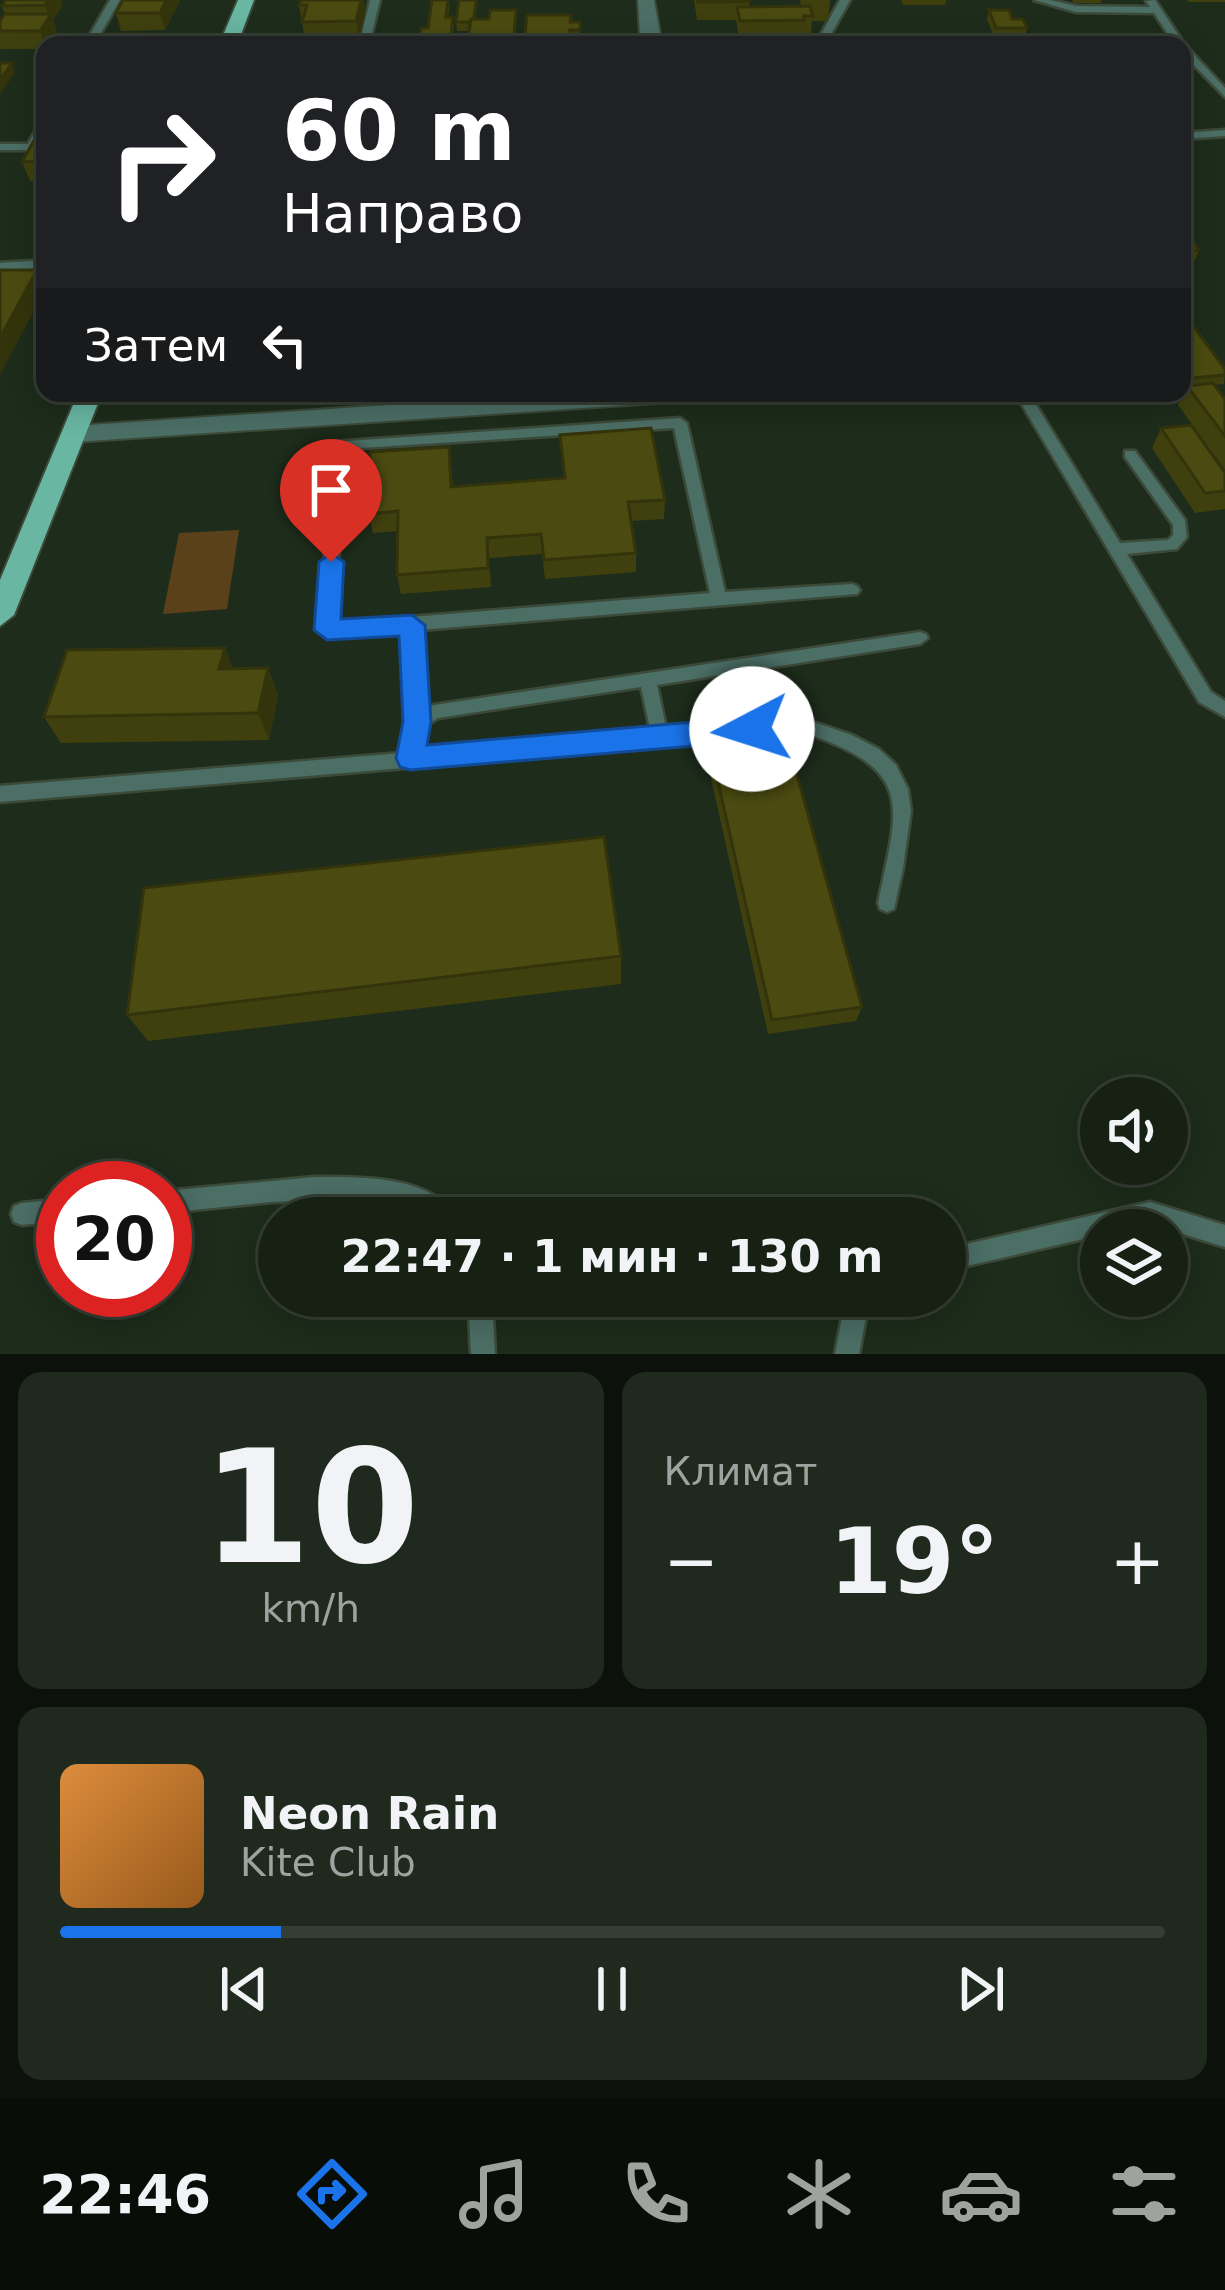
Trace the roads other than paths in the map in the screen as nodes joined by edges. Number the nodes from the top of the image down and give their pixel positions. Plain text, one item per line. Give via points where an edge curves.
1 (115, 0) edge
2 (246, 0) edge
3 (376, 0) edge
4 (646, 0) edge
5 (845, 0) edge
6 (1039, 0) edge
7 (1153, 5) edge
8 (94, 36) edge
9 (232, 36) edge
10 (366, 36) edge
11 (650, 36) edge
12 (825, 36) edge
13 (1174, 36) edge
14 (1191, 68) edge
15 (1225, 94) edge
16 (1225, 133) edge
17 (1191, 135) edge
18 (0, 147) edge
19 (36, 147) edge
20 (36, 265) edge
21 (0, 267) edge
22 (86, 402) edge
23 (615, 402) edge
24 (680, 402) edge
25 (1027, 402) edge
26 (680, 424) junction
27 (338, 432) junction
28 (74, 434) junction
29 (1130, 454) dead end
30 (1116, 549) junction
31 (852, 590) dead end
32 (719, 598) junction
33 (0, 615) edge
34 (412, 625) junction
35 (920, 638) dead end
36 (648, 680) junction
37 (1225, 710) edge
38 (417, 722) junction
39 (660, 737) junction
40 (410, 758) junction
41 (0, 794) edge
42 (887, 903) dead end
43 (409, 1197) edge
44 (192, 1200) edge
45 (36, 1213) edge
46 (22, 1214) dead end
47 (1225, 1236) edge
48 (966, 1255) edge
49 (481, 1317) edge
50 (854, 1317) edge
51 (483, 1354) edge
52 (847, 1354) edge

1 - 8 lane
2 - 9 main road
3 - 10 lane
4 - 11 street
5 - 12 lane
6 - 7 lane via 1076,9
7 - 13 lane
14 - 15 lane
16 - 17 lane
18 - 19 lane
20 - 21 lane
22 - 28 main road
23 - 27 street
24 - 26 lane
25 - 30 lane
26 - 27 lane
26 - 32 lane
27 - 28 street
27 - 34 lane via 327,630
28 - 33 main road
29 - 30 lane via 1180,524 1180,537 1172,545
30 - 37 lane via 1205,697
31 - 32 lane
32 - 34 lane
34 - 38 lane
35 - 36 lane
36 - 38 lane via 434,712
36 - 39 lane
38 - 40 lane
39 - 40 lane
39 - 42 lane via 808,727 868,749 895,774 905,811
40 - 41 lane
43 - 44 lane via 369,1186
45 - 46 lane
47 - 48 lane via 1150,1213
49 - 51 lane
50 - 52 lane

